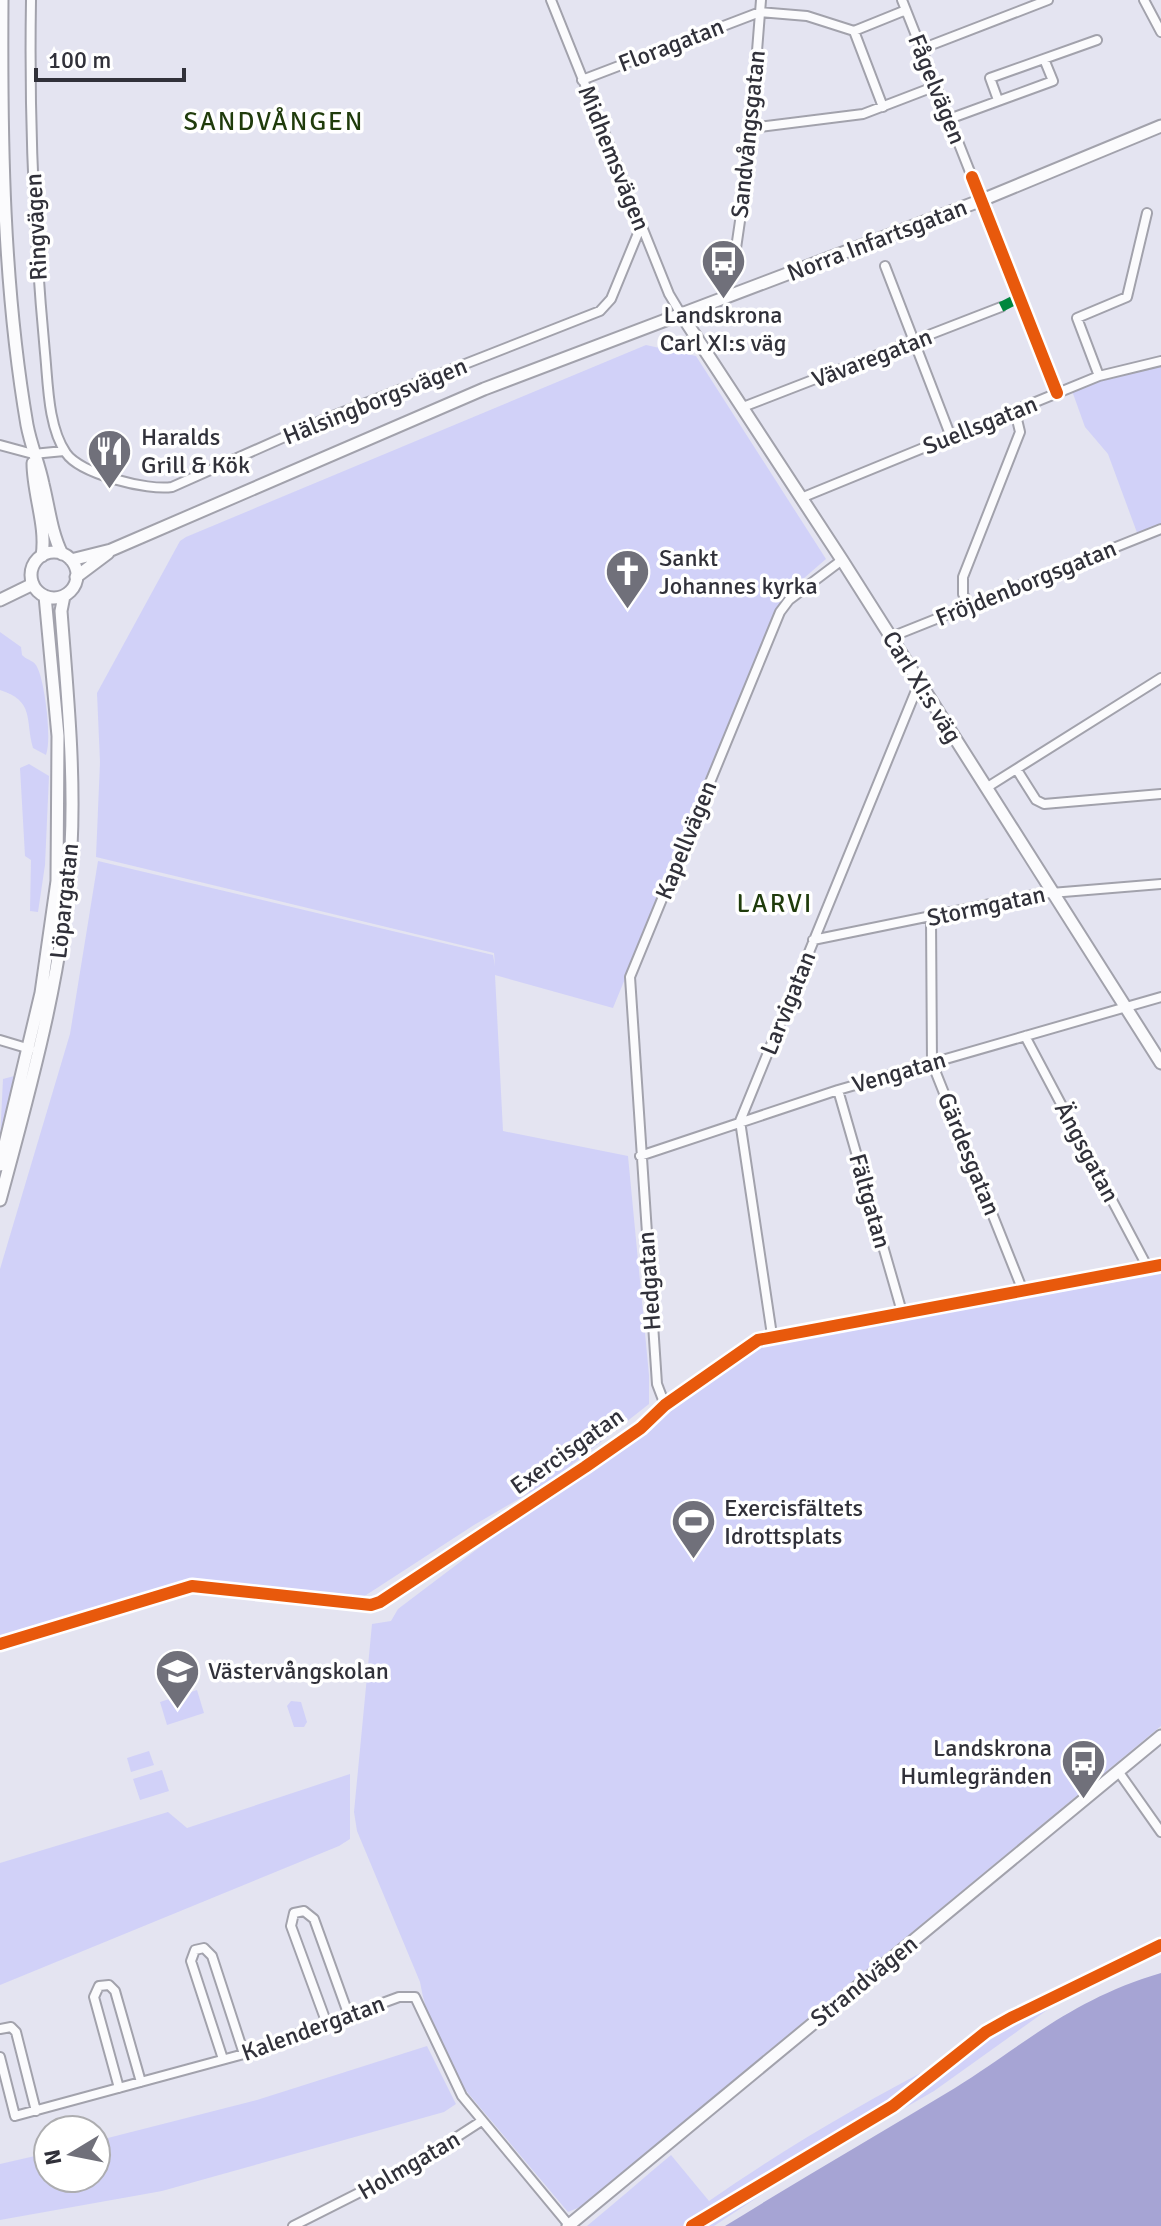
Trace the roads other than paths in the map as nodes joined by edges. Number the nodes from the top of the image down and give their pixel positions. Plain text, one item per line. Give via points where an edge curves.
1 (2, 0) edge
2 (31, 0) edge
3 (551, 0) edge
4 (761, 0) edge
5 (902, 0) edge
6 (1048, 0) edge
7 (1144, 0) edge
8 (906, 10) junction
9 (760, 12) junction
10 (854, 31) junction
11 (1161, 32) edge
12 (1097, 40) dead end
13 (921, 49) junction
14 (1044, 59) junction
15 (582, 80) junction
16 (936, 86) junction
17 (998, 100) junction
18 (883, 107) junction
19 (949, 119) junction
20 (1161, 126) edge
21 (751, 128) junction
22 (972, 177) dead end
23 (1147, 213) dead end
24 (641, 226) junction
25 (885, 266) dead end
26 (733, 269) dead end
27 (1001, 307) dead end
28 (681, 314) junction
29 (916, 342) junction
30 (1161, 361) edge
31 (1099, 376) junction
32 (743, 407) junction
33 (1015, 411) junction
34 (951, 437) junction
35 (0, 445) edge
36 (64, 451) junction
37 (33, 454) junction
38 (801, 498) junction
39 (1161, 529) edge
40 (111, 550) junction
41 (42, 556) junction
42 (66, 557) junction
43 (842, 560) junction
44 (76, 577) junction
45 (33, 584) junction
46 (45, 596) junction
47 (64, 596) junction
48 (0, 600) edge
49 (968, 604) junction
50 (891, 637) junction
51 (1161, 678) edge
52 (922, 687) junction
53 (1017, 770) junction
54 (986, 788) junction
55 (1161, 794) edge
56 (1161, 884) edge
57 (1052, 892) junction
58 (931, 918) junction
59 (813, 940) junction
60 (1161, 997) edge
61 (1126, 1008) junction
62 (1025, 1036) junction
63 (0, 1040) edge
64 (34, 1050) junction
65 (932, 1063) junction
66 (1161, 1063) edge
67 (838, 1090) junction
68 (740, 1121) junction
69 (640, 1156) junction
70 (0, 1165) edge
71 (0, 1200) edge
72 (1161, 1265) edge
73 (1148, 1268) junction
74 (1023, 1291) junction
75 (902, 1312) junction
76 (772, 1335) junction
77 (665, 1405) junction
78 (0, 1644) edge
79 (1161, 1736) edge
80 (1118, 1771) junction
81 (1161, 1832) edge
82 (349, 2016) junction
83 (327, 2024) junction
84 (0, 2029) edge
85 (244, 2054) junction
86 (0, 2057) edge
87 (223, 2059) junction
88 (141, 2082) junction
89 (119, 2088) junction
90 (36, 2111) junction
91 (480, 2122) junction
92 (293, 2226) edge
93 (568, 2226) edge

1 - 37 street, Ringvägen via 8,240
2 - 36 street, Ringvägen via 41,312 55,424
3 - 15 street, Midhemsvägen
4 - 9 street, Sandvångsgatan
5 - 8 street, Fågelvägen
6 - 13 street
7 - 11 street
8 - 10 street
8 - 13 street, Fågelvägen
9 - 10 street via 807,16
9 - 15 street, Floragatan
9 - 21 street, Sandvångsgatan
10 - 18 street
12 - 14 street
13 - 16 street, Fågelvägen
14 - 17 street via 990,78
14 - 17 street via 1053,81
15 - 24 street, Midhemsvägen
16 - 18 street
16 - 19 street, Fågelvägen
17 - 19 street
18 - 21 street
19 - 22 street, Fågelvägen
20 - 28 street, Norra Infartsgatan
21 - 26 street, Sandvångsgatan
23 - 31 street via 1127,297 1077,318
24 - 28 street, Midhemsvägen
24 - 36 street, Hälsingborgsvägen via 611,299 600,311 325,419 172,487 155,490 108,475 75,464
25 - 29 street
27 - 29 street, Vävaregatan
28 - 32 street, Carl XI:s väg
28 - 40 street, Hälsingborgsvägen via 484,389
29 - 32 street, Vävaregatan
29 - 34 street
30 - 31 street, Suellsgatan
31 - 33 street, Suellsgatan
32 - 38 street, Carl XI:s väg
33 - 34 street, Suellsgatan
33 - 49 street via 1020,432 963,577
34 - 38 street, Suellsgatan
35 - 37 street
36 - 37 street
37 - 41 street, Ringvägen
37 - 42 street, Ringvägen via 54,539
38 - 43 street, Carl XI:s väg
39 - 49 street, Fröjdenborgsgatan
40 - 42 street, Hälsingborgsvägen
40 - 44 street, Hälsingborgsvägen
41 - 42 street
41 - 45 street via 32,571
42 - 44 street
43 - 50 street, Carl XI:s väg
43 - 69 street, Kapellvägen via 780,612 630,977
44 - 47 street
45 - 46 street
45 - 48 street
46 - 47 street
46 - 64 street, Löpargatan via 58,736 57,881
47 - 64 street, Löpargatan via 71,848 61,938
49 - 50 street, Fröjdenborgsgatan
50 - 52 street, Carl XI:s väg
51 - 53 street
52 - 54 street, Carl XI:s väg
52 - 59 street, Larvigatan via 915,693
53 - 54 street
53 - 55 street via 1044,804
54 - 57 street, Carl XI:s väg
56 - 57 street, Stormgatan
57 - 58 street, Stormgatan
57 - 61 street, Carl XI:s väg
58 - 59 street, Stormgatan
58 - 65 street, Gärdesgatan
59 - 68 street, Larvigatan
60 - 61 street, Vengatan
61 - 62 street, Vengatan
61 - 66 street, Carl XI:s väg
62 - 65 street, Vengatan
62 - 73 street, Ängsgatan
63 - 64 street
64 - 70 street, Löpargatan
64 - 71 street, Löpargatan
65 - 67 street, Vengatan
65 - 74 street, Gärdesgatan
67 - 68 street, Vengatan
67 - 75 street, Fältgatan
68 - 69 street, Vengatan
68 - 76 street
69 - 77 street, Hedgatan via 657,1384
72 - 73 street, Exercisgatan
73 - 74 street, Exercisgatan
74 - 75 street, Exercisgatan
75 - 76 street, Exercisgatan
76 - 77 street, Exercisgatan
77 - 78 street, Exercisgatan via 585,1467 380,1602 192,1586
79 - 80 street, Strandvägen
80 - 81 street
80 - 93 street, Strandvägen
82 - 83 street, Kalendergatan
82 - 83 street via 314,1919 304,1911 294,1913 291,1926
82 - 91 street, Kalendergatan via 399,1997 415,1997 445,2066
83 - 85 street, Kalendergatan
84 - 90 street via 16,2032
85 - 87 street, Kalendergatan
85 - 87 street via 212,1956 204,1948 195,1950 191,1961
86 - 90 street via 15,2116
87 - 88 street, Kalendergatan
88 - 89 street, Kalendergatan
88 - 89 street via 115,1991 99,1986 94,1997
89 - 90 street, Kalendergatan
91 - 92 street, Holmgatan via 378,2185
91 - 93 street, Kalendergatan

